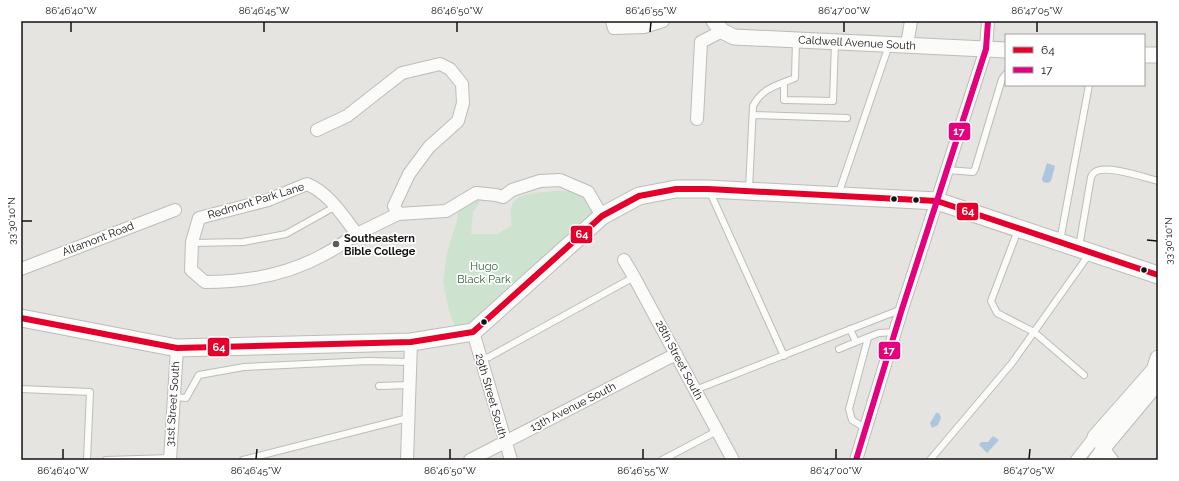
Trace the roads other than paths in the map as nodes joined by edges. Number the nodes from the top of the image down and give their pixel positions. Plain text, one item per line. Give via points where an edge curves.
1 (612, 21) edge
2 (663, 21) edge
3 (911, 21) edge
4 (988, 21) edge
5 (718, 26) edge
6 (796, 40) junction
7 (835, 42) junction
8 (889, 44) junction
9 (907, 45) junction
10 (986, 49) junction
11 (1005, 50) edge
12 (1145, 55) edge
13 (1158, 55) edge
14 (1005, 75) edge
15 (784, 83) junction
16 (1089, 86) edge
17 (753, 115) junction
18 (847, 118) dead end
19 (697, 119) dead end
20 (317, 130) dead end
21 (947, 170) junction
22 (1158, 181) edge
23 (708, 189) junction
24 (749, 191) junction
25 (838, 195) junction
26 (937, 201) junction
27 (336, 206) junction
28 (175, 210) dead end
29 (396, 210) junction
30 (602, 216) junction
31 (1018, 229) junction
32 (357, 234) junction
33 (192, 243) junction
34 (1060, 243) junction
35 (1084, 252) junction
36 (624, 260) dead end
37 (21, 269) edge
38 (1158, 275) edge
39 (634, 277) junction
40 (902, 309) junction
41 (21, 318) edge
42 (850, 329) junction
43 (473, 332) junction
44 (895, 332) junction
45 (1034, 332) junction
46 (868, 338) junction
47 (411, 342) junction
48 (856, 342) junction
49 (177, 348) junction
50 (839, 349) dead end
51 (676, 354) junction
52 (784, 356) junction
53 (1158, 358) edge
54 (481, 360) junction
55 (410, 362) junction
56 (1084, 375) dead end
57 (1158, 382) edge
58 (379, 386) dead end
59 (410, 386) junction
60 (21, 389) edge
61 (695, 390) junction
62 (174, 397) junction
63 (408, 418) junction
64 (866, 429) junction
65 (717, 431) junction
66 (505, 442) junction
67 (1103, 448) edge
68 (170, 459) edge
69 (87, 460) edge
70 (106, 460) edge
71 (243, 460) edge
72 (407, 460) edge
73 (470, 460) edge
74 (511, 460) edge
75 (662, 460) edge
76 (733, 460) edge
77 (856, 460) edge
78 (930, 460) edge
79 (1077, 460) edge
80 (1094, 460) edge

1 - 2 street via 614,28 644,27
3 - 9 street
4 - 10 street
5 - 6 street, Caldwell Avenue South via 734,37
5 - 19 street via 701,42
6 - 7 street, Caldwell Avenue South
6 - 15 lane via 795,78
7 - 8 street, Caldwell Avenue South
7 - 15 lane via 833,101 784,100
8 - 9 street, Caldwell Avenue South
8 - 25 lane
9 - 10 street, Caldwell Avenue South
10 - 11 street, Caldwell Avenue South
10 - 21 street
12 - 13 street
14 - 21 lane via 975,169 973,172
15 - 17 lane via 766,90 758,97 753,106
16 - 34 lane
17 - 18 lane
17 - 24 lane
20 - 29 street via 347,116 402,73 440,64 450,69 462,84 463,103 458,121 429,148 409,174
21 - 26 street
22 - 35 lane via 1104,169 1095,172 1091,177
23 - 24 main road
23 - 30 main road via 676,190 639,196
23 - 52 lane
24 - 25 main road
25 - 26 main road
26 - 31 main road
26 - 40 street
27 - 32 street, Redmont Park Lane
27 - 33 lane via 286,234 243,242
27 - 33 street, Redmont Park Lane via 319,189 306,184 268,200 199,218
28 - 37 street, Altamont Road
29 - 30 street via 446,211 476,193 502,197 512,190 540,181 560,180 588,192
29 - 32 street, Redmont Park Lane
30 - 43 main road
31 - 34 main road
31 - 45 lane via 991,301 997,314
32 - 33 street, Redmont Park Lane via 322,256 277,273 234,282 205,282 191,270
34 - 35 main road
35 - 38 main road
35 - 45 lane
36 - 39 street, 28th Street South
39 - 51 street, 28th Street South
39 - 54 lane
40 - 42 lane
40 - 44 street
41 - 49 main road
42 - 48 lane
42 - 52 lane
43 - 47 main road
43 - 54 street, 29th Street South
44 - 46 lane via 879,333
44 - 64 street
45 - 56 lane
45 - 78 lane via 1012,363
46 - 48 lane
46 - 64 lane via 849,409 852,420
47 - 49 main road
47 - 55 street
48 - 50 lane
49 - 62 street, 31st Street South
51 - 61 street, 28th Street South
51 - 66 street, 13th Avenue South
52 - 61 lane
53 - 67 street via 1154,370
54 - 66 street, 29th Street South
55 - 59 street
55 - 62 lane via 368,361 244,367 199,375 186,398
57 - 67 street
58 - 59 lane
59 - 63 street
60 - 69 lane via 90,392
61 - 65 street, 28th Street South
62 - 68 street, 31st Street South
63 - 71 lane
63 - 72 street
64 - 77 street
65 - 75 lane
65 - 76 street, 28th Street South
66 - 73 street, 13th Avenue South
66 - 74 street, 29th Street South
67 - 79 street
67 - 80 street
68 - 70 lane

